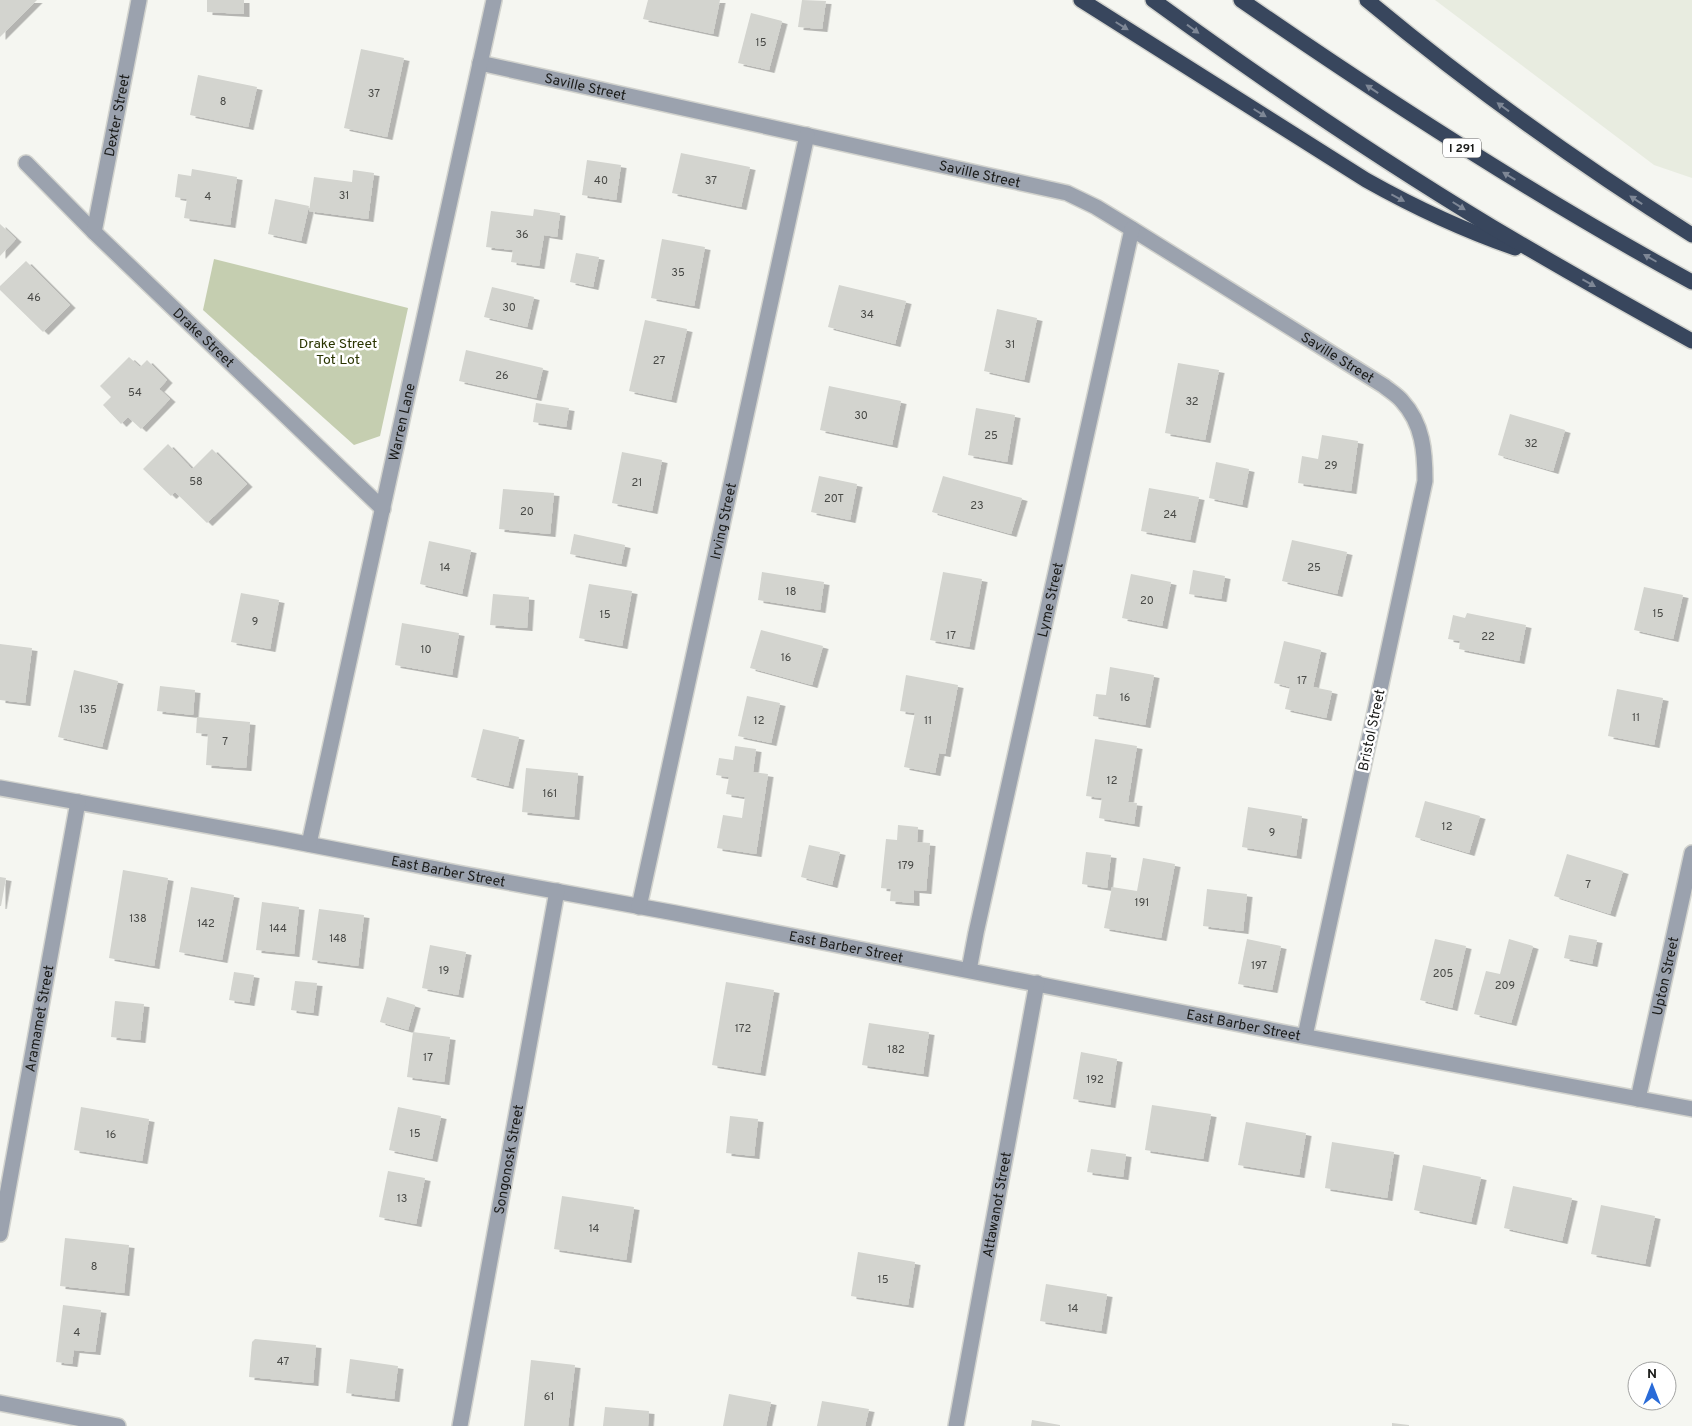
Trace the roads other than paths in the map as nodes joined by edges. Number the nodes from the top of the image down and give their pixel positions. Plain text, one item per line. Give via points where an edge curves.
1 (139, 0) edge
2 (494, 0) edge
3 (1081, 0) edge
4 (1153, 0) edge
5 (1241, 0) edge
6 (1367, 0) edge
7 (480, 63) junction
8 (807, 135) junction
9 (26, 163) dead end
10 (1132, 229) junction
11 (94, 232) junction
12 (1692, 235) edge
13 (1546, 259) junction
14 (1692, 282) edge
15 (1692, 341) edge
16 (1418, 425) joint
17 (382, 509) junction
18 (0, 788) edge
19 (78, 802) junction
20 (308, 844) junction
21 (1692, 853) edge
22 (557, 892) junction
23 (639, 906) junction
24 (969, 970) junction
25 (1037, 984) junction
26 (1305, 1036) junction
27 (1638, 1098) junction
28 (1692, 1109) edge
29 (0, 1234) edge
30 (0, 1403) edge
31 (118, 1426) edge
32 (460, 1426) edge
33 (956, 1426) edge

1 - 11 street, Dexter Street
2 - 7 street, Warren Lane
3 -> 13 highway via 1358,175 1466,229
4 -> 13 highway via 1363,146
14 -> 5 highway, I 291 via 1457,144
12 -> 6 highway via 1543,136
7 - 8 street, Saville Street
7 - 17 street, Warren Lane
8 - 10 street, Saville Street via 1067,193
8 - 23 street, Irving Street
9 - 11 street, Drake Street
10 - 16 street, Saville Street via 1384,386 1402,401
10 - 24 street, Lyme Street
11 - 17 street, Drake Street
13 -> 15 highway
16 - 26 street, Bristol Street via 1425,452 1425,481
17 - 20 street, Warren Lane
18 - 19 street, East Barber Street
19 - 20 street, East Barber Street
19 - 29 street, Aramamet Street
20 - 22 street, East Barber Street
21 - 27 street, Upton Street
22 - 23 street, East Barber Street
22 - 32 street, Songonosk Street
23 - 24 street, East Barber Street
24 - 25 street, East Barber Street
25 - 26 street, East Barber Street
25 - 33 street, Attawanot Street
26 - 27 street, East Barber Street
27 - 28 street, East Barber Street
30 - 31 street

